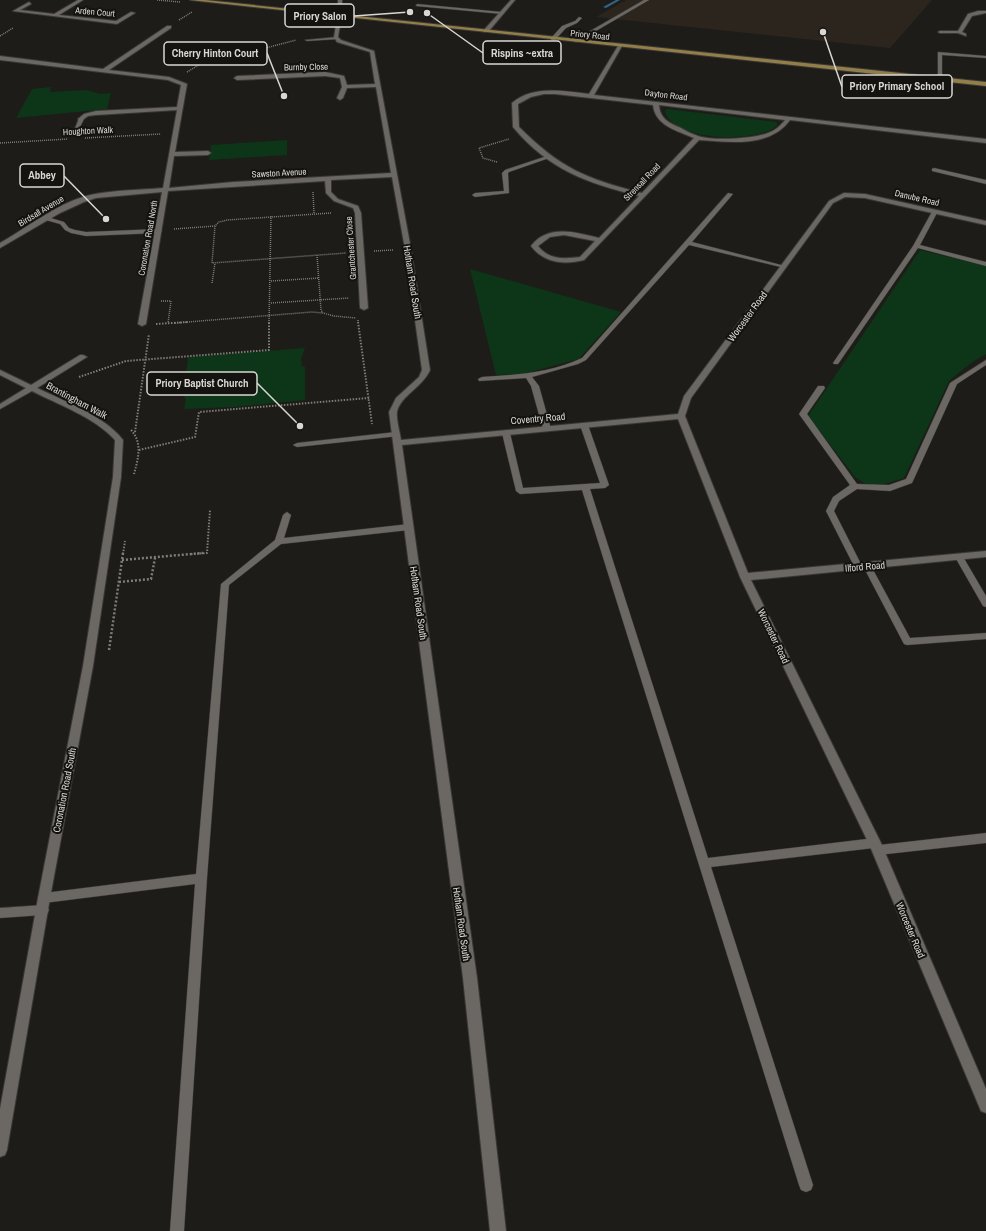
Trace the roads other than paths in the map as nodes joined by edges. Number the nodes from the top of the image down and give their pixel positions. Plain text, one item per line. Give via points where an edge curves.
1 (81, 0) edge
2 (192, 0) edge
3 (340, 0) edge
4 (513, 0) edge
5 (647, 0) edge
6 (30, 3) dead end
7 (417, 5) dead end
8 (340, 6) junction
9 (986, 12) edge
10 (133, 13) dead end
11 (320, 13) junction
12 (502, 13) junction
13 (54, 16) junction
14 (345, 16) junction
15 (580, 18) dead end
16 (169, 27) road end
17 (486, 31) junction
18 (940, 32) dead end
19 (337, 38) junction
20 (553, 38) junction
21 (307, 40) dead end
22 (575, 41) junction
23 (620, 46) junction
24 (986, 57) edge
25 (0, 58) edge
26 (104, 71) junction
27 (237, 78) dead end
28 (940, 79) junction
29 (986, 84) edge
30 (378, 85) junction
31 (345, 87) junction
32 (591, 96) junction
33 (340, 98) dead end
34 (656, 103) junction
35 (180, 108) junction
36 (789, 118) junction
37 (81, 119) joint
38 (76, 130) dead end
39 (698, 138) junction
40 (986, 140) edge
41 (208, 153) dead end
42 (172, 154) junction
43 (549, 157) junction
44 (934, 170) dead end
45 (394, 175) junction
46 (986, 182) edge
47 (328, 183) junction
48 (166, 189) junction
49 (730, 194) dead end
50 (475, 195) dead end
51 (642, 195) junction
52 (844, 195) joint
53 (935, 211) junction
54 (44, 218) junction
55 (986, 223) edge
56 (159, 230) junction
57 (599, 240) junction
58 (688, 243) junction
59 (0, 246) edge
60 (916, 246) junction
61 (986, 264) edge
62 (783, 268) junction
63 (364, 308) dead end
64 (142, 324) road end
65 (83, 357) dead end
66 (986, 362) edge
67 (836, 363) dead end
68 (0, 372) edge
69 (528, 376) junction
70 (482, 379) dead end
71 (32, 388) junction
72 (821, 388) dead end
73 (0, 407) edge
74 (681, 416) junction
75 (584, 425) junction
76 (547, 429) junction
77 (111, 431) joint
78 (506, 432) junction
79 (397, 438) junction
80 (297, 445) dead end
81 (856, 486) junction
82 (585, 487) junction
83 (287, 516) dead end
84 (409, 528) junction
85 (279, 541) junction
86 (986, 554) edge
87 (959, 557) junction
88 (862, 566) junction
89 (745, 577) junction
90 (986, 604) edge
91 (986, 636) edge
92 (986, 838) edge
93 (876, 847) junction
94 (704, 863) junction
95 (201, 878) junction
96 (43, 904) junction
97 (0, 913) edge
98 (986, 1106) edge
99 (0, 1150) edge
100 (806, 1185) dead end
101 (177, 1231) edge
102 (498, 1231) edge

1 - 13 street, Arden Court
2 - 11 street, Priory Road
3 - 8 street
4 - 12 street
5 - 22 lane
6 - 13 street, Arden Court via 15,11
7 - 12 lane
8 - 11 street
8 - 14 street
9 - 18 street via 970,14 962,34
10 - 13 street, Arden Court via 117,23
11 - 14 street, Priory Road
12 - 17 street
14 - 17 street, Priory Road
14 - 19 street via 338,25
15 - 20 lane via 564,27
16 - 26 street
17 - 20 street, Priory Road
19 - 21 lane
19 - 30 street, Hotham Road South via 352,46 372,51
20 - 22 street, Priory Road
22 - 23 street, Priory Road
23 - 28 street, Priory Road
23 - 32 street
24 - 28 lane via 940,53
25 - 26 street
26 - 35 street, Coronation Road North via 173,80 184,84
27 - 31 street, Burnby Close via 325,74 342,77
28 - 29 street, Priory Road
30 - 31 street
30 - 45 street, Hotham Road South
31 - 33 street
32 - 34 street, Dayton Road
32 - 43 street, Dayton Road via 541,92 515,103 516,127 538,150
34 - 36 street, Dayton Road
34 - 39 street via 657,113 665,123
35 - 37 street via 96,113
35 - 42 street, Coronation Road North
36 - 39 street via 772,134 752,139
36 - 40 street, Dayton Road
37 - 38 lane
39 - 51 street, Strensall Road
41 - 42 street
42 - 48 street, Coronation Road North
43 - 50 lane via 507,171 507,192
43 - 51 street, Dayton Road via 593,182
44 - 46 lane
45 - 47 street, Sawston Avenue
45 - 79 street, Hotham Road South via 426,370 423,378 399,400 393,412
47 - 48 street, Sawston Avenue
47 - 63 street, Grantchester Close via 328,192 336,200 356,207
48 - 54 street, Birdsall Avenue via 95,196 77,201
48 - 56 street, Coronation Road North
49 - 58 lane
51 - 57 street, Strensall Road
52 - 53 street, Danube Road via 878,198
52 - 62 street, Worcester Road via 831,202
53 - 55 street, Danube Road
53 - 60 lane
54 - 56 lane via 62,223 73,232 86,234
54 - 59 street, Birdsall Avenue
56 - 64 street, Coronation Road North
57 - 57 street, Strensall Road via 582,258 562,261 539,254 534,246 539,239 556,233
58 - 62 lane
58 - 69 lane via 584,359
60 - 61 lane
60 - 67 lane
62 - 74 street, Worcester Road via 687,398
65 - 71 street, Brantingham Walk
66 - 81 lane via 954,383 909,481 890,488
68 - 71 street, Brantingham Walk
69 - 70 lane
69 - 76 lane via 535,386
71 - 73 street, Brantingham Walk
71 - 77 street, Brantingham Walk
72 - 81 lane via 804,414
74 - 75 street, Coventry Road
74 - 89 street, Worcester Road
75 - 76 street, Coventry Road
75 - 82 lane via 605,485
76 - 78 street, Coventry Road
77 - 96 street, Coronation Road South via 119,440 117,477 88,666
78 - 79 street, Coventry Road
78 - 82 lane via 520,491
79 - 80 lane via 374,436
79 - 84 street, Hotham Road South
81 - 88 lane via 836,499 830,511
82 - 94 lane
83 - 85 lane
84 - 85 lane
84 - 102 street, Hotham Road South via 470,978
85 - 95 lane via 225,584
86 - 87 street, Ilford Road
87 - 88 street, Ilford Road
87 - 90 lane
88 - 89 street, Ilford Road
88 - 91 lane via 907,642
89 - 93 street, Worcester Road
92 - 93 lane
93 - 94 lane
93 - 98 street, Worcester Road
94 - 100 lane
95 - 96 lane
95 - 101 lane
96 - 97 lane
96 - 99 street, Coronation Road South

